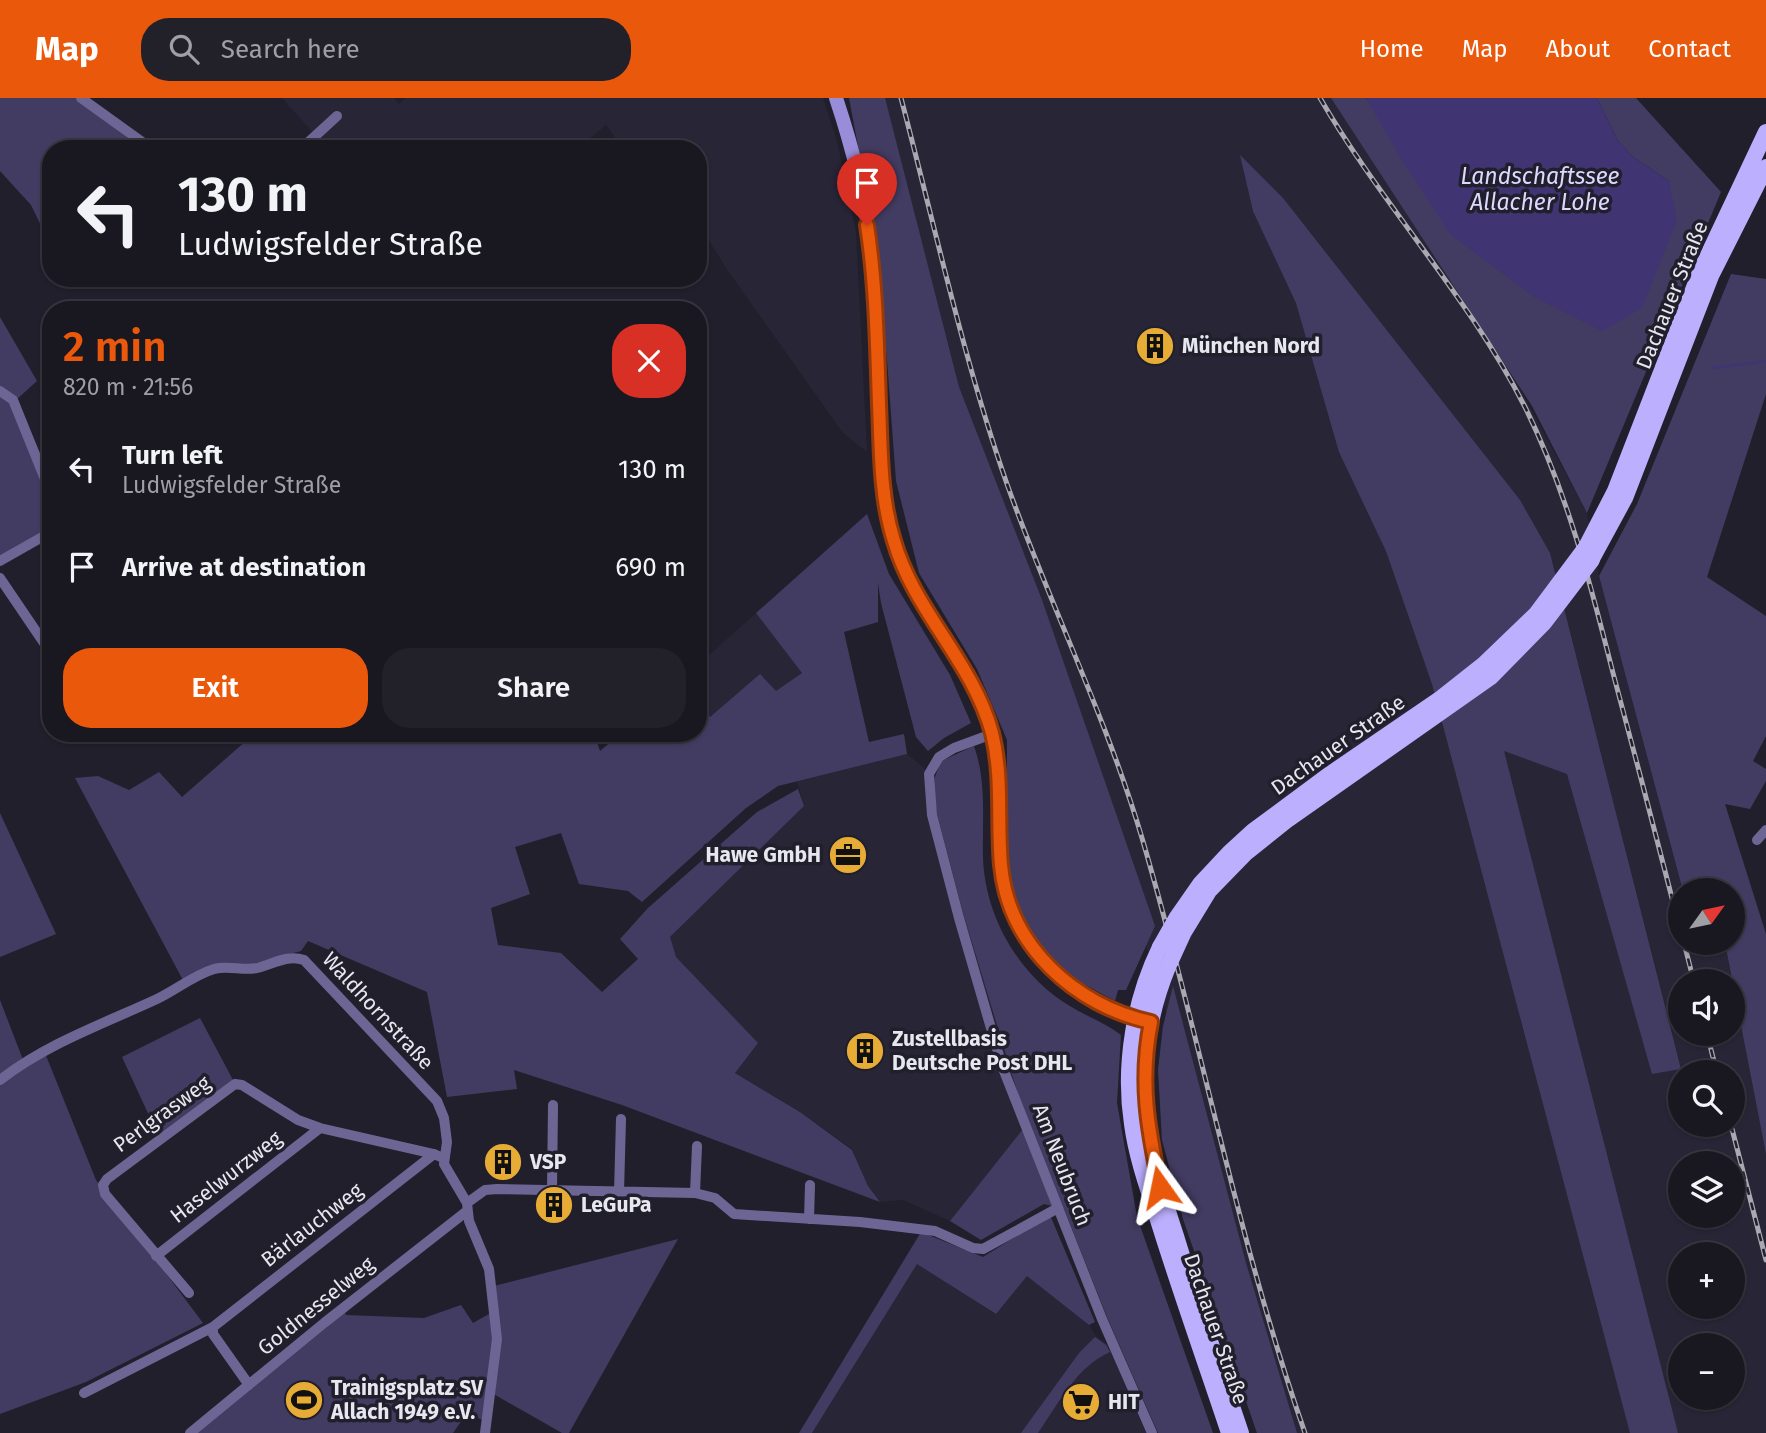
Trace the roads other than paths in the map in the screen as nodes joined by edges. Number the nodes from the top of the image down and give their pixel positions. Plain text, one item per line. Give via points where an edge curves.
1 (80, 98) edge
2 (836, 98) edge
3 (337, 116) dead end
4 (1766, 132) edge
5 (139, 140) edge
6 (311, 140) edge
7 (1766, 167) edge
8 (0, 391) edge
9 (1659, 399) junction
10 (42, 472) edge
11 (42, 537) edge
12 (1589, 553) junction
13 (0, 561) edge
14 (0, 578) edge
15 (42, 640) edge
16 (992, 734) junction
17 (1766, 830) edge
18 (1757, 840) dead end
19 (1144, 1020) junction
20 (0, 1080) edge
21 (554, 1105) dead end
22 (621, 1119) dead end
23 (320, 1128) junction
24 (697, 1146) dead end
25 (440, 1158) junction
26 (810, 1185) dead end
27 (552, 1190) junction
28 (619, 1192) junction
29 (695, 1194) junction
30 (467, 1207) junction
31 (1058, 1208) junction
32 (809, 1219) junction
33 (156, 1256) junction
34 (190, 1293) dead end
35 (213, 1327) junction
36 (249, 1385) junction
37 (85, 1392) dead end
38 (190, 1433) edge
39 (485, 1433) edge
40 (1152, 1433) edge
41 (1229, 1433) edge
42 (1241, 1433) edge

1 - 5 street
2 - 16 street via 871,249 888,518 905,572 965,668
3 - 6 street
4 - 9 main road, Dachauer Straße via 1700,272
7 - 9 main road, Dachauer Straße via 1711,276
8 - 10 street via 13,400
9 - 12 main road, Dachauer Straße via 1625,498
11 - 13 street
12 - 19 main road, Dachauer Straße, bridge via 1544,623 1491,677 1286,821 1209,891 1184,932
12 - 19 main road, Dachauer Straße, bridge via 1484,664 1228,853 1200,884 1160,947 1149,970
14 - 15 street
16 - 19 street via 1000,786 1002,875 1016,920 1061,979 1089,998
16 - 31 street, Am Neubruch via 939,757 929,774 928,790 1002,1066
17 - 18 street
19 - 41 main road, Dachauer Straße via 1130,1071 1132,1124
19 - 42 main road, Dachauer Straße via 1144,1092 1160,1187
20 - 25 street, Waldhornstraße via 55,1044 210,971 255,968 296,957 312,968 437,1101 447,1142
21 - 27 street
22 - 28 street
23 - 25 street, Perlgrasweg
23 - 33 street, Haselwurzweg
23 - 33 street, Perlgrasweg via 236,1084 107,1179 105,1194
24 - 29 street
25 - 30 street
25 - 35 street, Bärlauchweg
26 - 32 street
27 - 28 street, Goldnesselweg
27 - 30 street, Goldnesselweg via 485,1190
28 - 29 street, Goldnesselweg
29 - 32 street via 715,1198 734,1214
30 - 36 street, Goldnesselweg
30 - 39 street via 468,1221 489,1269 497,1339
31 - 32 street via 983,1250 935,1231
31 - 40 street, Am Neubruch
33 - 34 street
35 - 36 street via 213,1334
35 - 37 street, Bärlauchweg
36 - 38 street, Goldnesselweg

